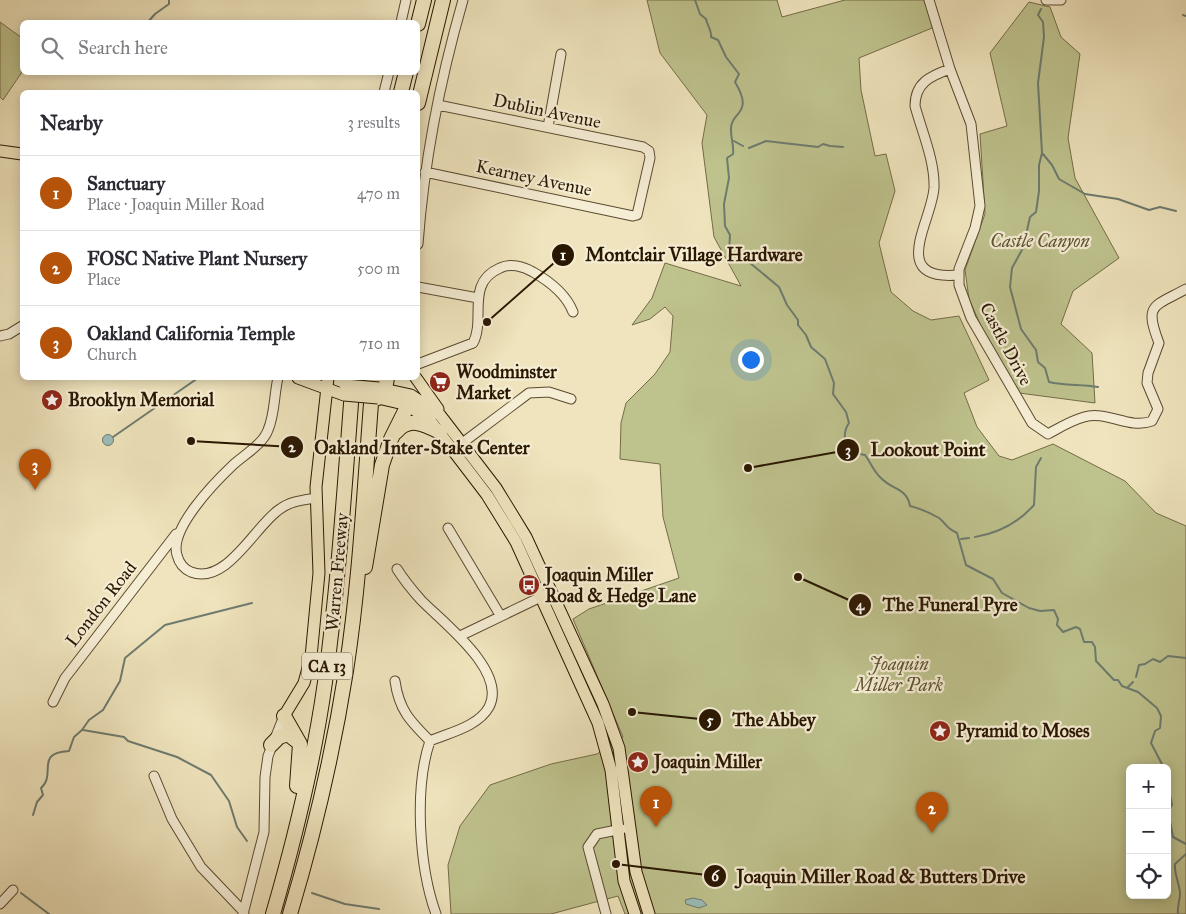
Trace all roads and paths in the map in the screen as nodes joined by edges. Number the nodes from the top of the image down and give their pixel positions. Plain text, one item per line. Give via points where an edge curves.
1 (406, 0) edge
2 (424, 0) edge
3 (443, 0) edge
4 (462, 0) edge
5 (929, 0) edge
6 (1046, 0) edge
7 (1061, 0) edge
8 (401, 20) edge
9 (419, 20) edge
10 (561, 54) dead end
11 (950, 69) junction
12 (388, 75) edge
13 (405, 75) edge
14 (384, 90) edge
15 (402, 90) edge
16 (420, 95) edge
17 (438, 105) junction
18 (548, 127) junction
19 (0, 151) edge
20 (20, 154) edge
21 (425, 172) junction
22 (637, 215) joint
23 (420, 223) edge
24 (958, 275) junction
25 (420, 287) edge
26 (1186, 290) edge
27 (478, 298) junction
28 (573, 312) dead end
29 (20, 327) edge
30 (0, 336) edge
31 (420, 363) edge
32 (278, 380) edge
33 (310, 380) edge
34 (415, 380) edge
35 (417, 380) edge
36 (327, 383) edge
37 (348, 386) edge
38 (380, 386) edge
39 (571, 399) dead end
40 (409, 400) junction
41 (444, 428) junction
42 (391, 439) junction
43 (462, 442) junction
44 (453, 450) junction
45 (316, 498) junction
46 (448, 528) dead end
47 (180, 530) junction
48 (397, 569) dead end
49 (546, 594) junction
50 (355, 604) junction
51 (500, 615) junction
52 (460, 636) junction
53 (395, 681) dead end
54 (53, 702) dead end
55 (284, 716) junction
56 (430, 741) junction
57 (300, 744) junction
58 (271, 745) junction
59 (154, 776) dead end
60 (624, 829) junction
61 (13, 890) dead end
62 (0, 904) edge
63 (243, 913) edge
64 (273, 914) edge
65 (290, 914) edge
66 (436, 914) edge
67 (606, 914) edge
68 (636, 914) edge
69 (649, 914) edge

1 - 8 street
2 - 9 highway
3 - 16 highway
4 - 17 street
5 - 11 street
6 - 7 street
10 - 18 street
11 - 24 street via 970,124 980,206
11 - 24 street via 923,82 915,97 934,189 918,247 922,263 928,269 943,276
12 - 14 street
13 - 15 highway
17 - 18 street, Dublin Avenue
17 - 21 street
18 - 22 street, Dublin Avenue via 649,151
19 - 20 main road
21 - 22 street, Kearney Avenue
21 - 23 street
24 - 26 street, Castle Drive via 971,318 1032,423 1048,434 1084,416 1132,424 1152,421 1158,409 1150,392 1148,373 1159,343 1150,314 1156,305
25 - 27 street
27 - 28 street via 482,283 493,271 517,266 547,280 569,303
27 - 31 street via 473,343
29 - 30 street
32 - 47 street, London Road via 268,431 217,480
33 - 36 main road
34 - 40 street
35 - 41 main road
36 - 37 main road
36 - 45 main road
37 - 38 main road, bridge
37 - 64 highway, Warren Freeway / CA 13 via 338,564 325,684 304,795
38 - 40 main road
38 - 50 highway, Warren Freeway / CA 13
39 - 43 street via 549,392 529,394
40 - 41 main road
40 - 42 highway
41 - 42 highway via 408,422
41 - 43 main road
41 - 44 main road
42 - 50 highway via 381,470 362,588
43 - 44 street
43 - 49 main road via 526,537
44 - 49 main road via 488,495
45 - 47 street via 290,503 279,509 234,558 213,572 193,573 181,565 176,551
45 - 55 main road via 319,573 312,657 304,683
46 - 51 street
47 - 54 street, London Road via 65,678
48 - 52 street via 421,600
49 - 51 street
49 - 60 main road via 598,723
50 - 65 highway, Warren Freeway / CA 13 via 333,745 307,858
51 - 52 street
52 - 56 street via 487,676 492,696 489,708 463,728
53 - 56 street via 397,699 406,716
55 - 57 highway
55 - 58 street
56 - 66 street via 424,764 421,813 425,868
57 - 58 highway via 288,734
57 - 64 highway via 298,781
58 - 63 street via 265,777 264,832
59 - 63 street via 172,819 201,867
60 - 67 street via 597,834 588,847
60 - 68 main road via 624,880
60 - 69 main road
61 - 62 street

